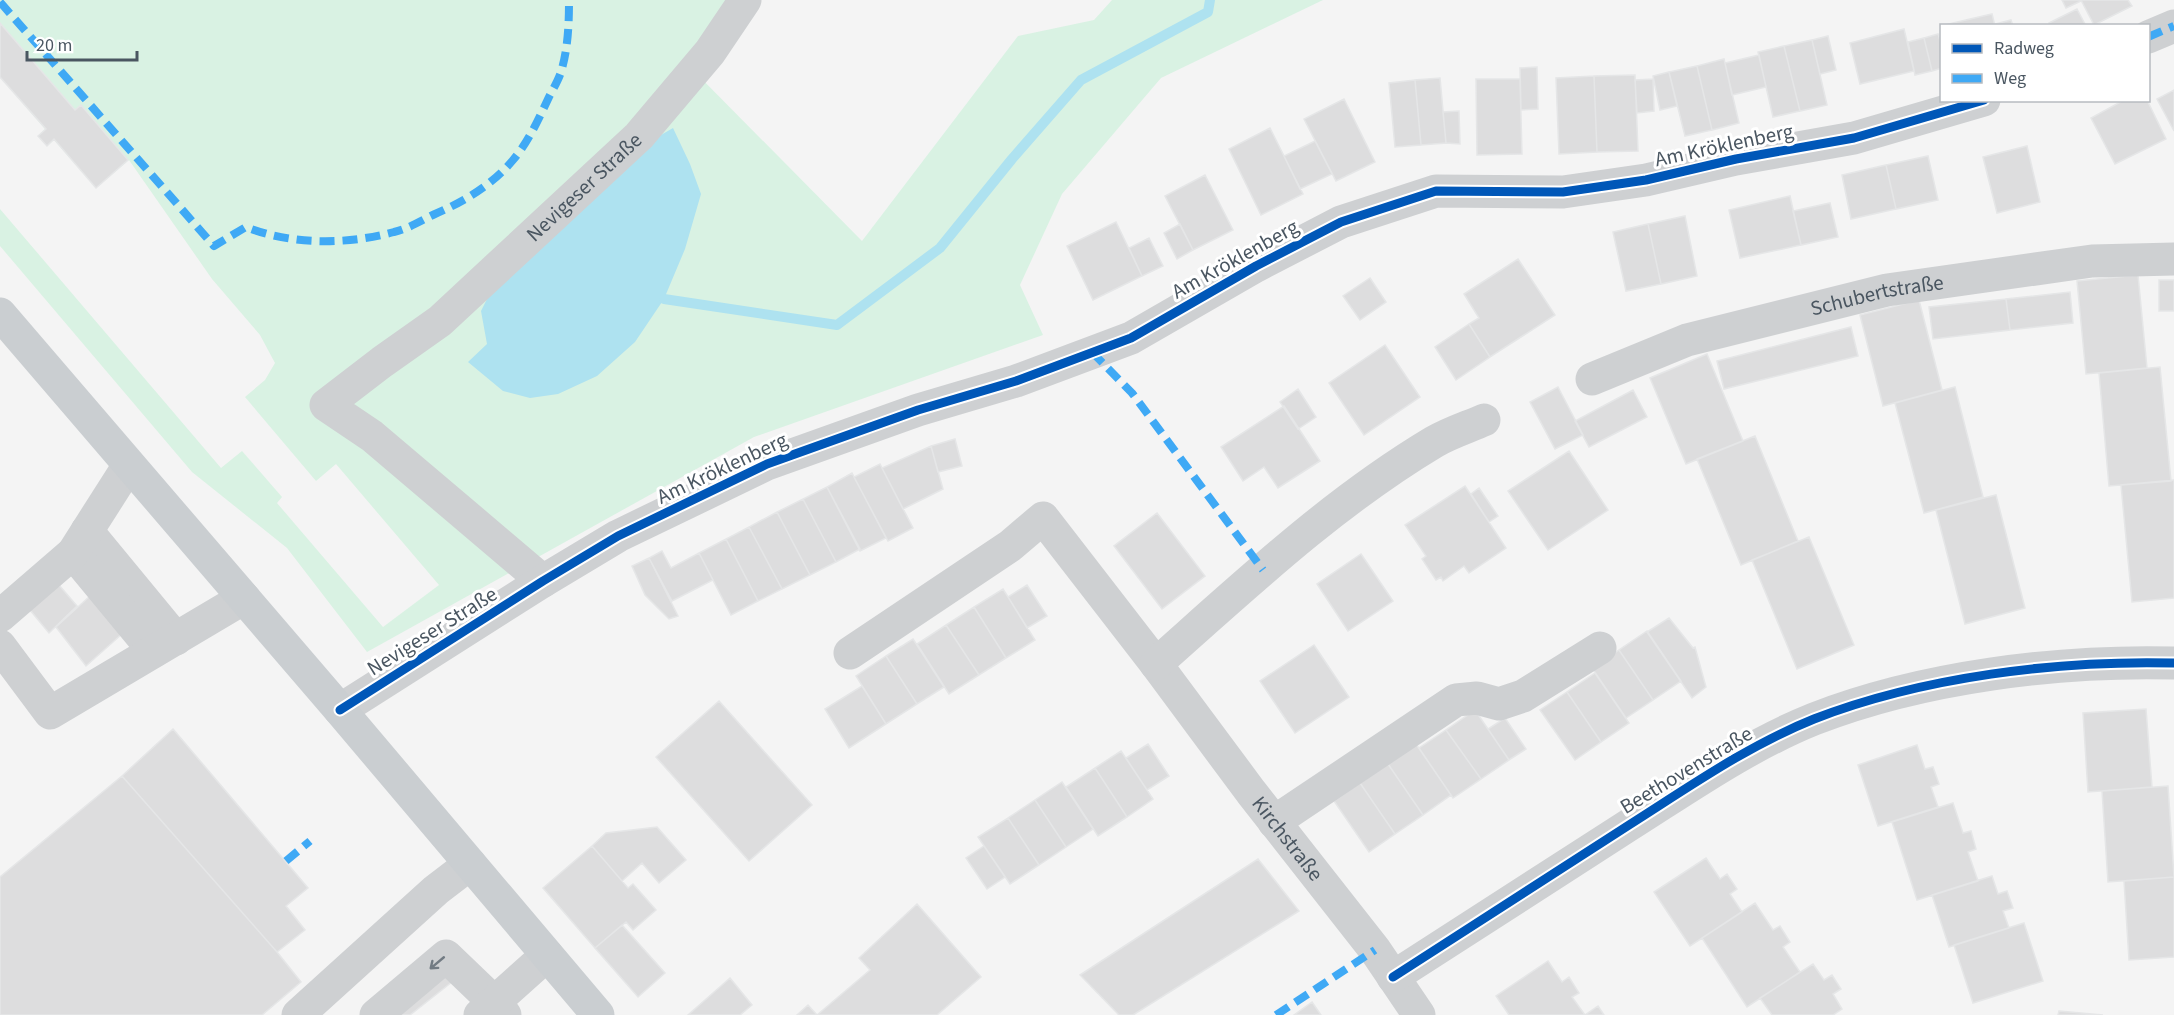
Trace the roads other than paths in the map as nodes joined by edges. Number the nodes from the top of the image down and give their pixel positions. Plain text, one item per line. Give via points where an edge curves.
1 (745, 0) edge
2 (2174, 26) edge
3 (2150, 36) edge
4 (1977, 102) edge
5 (2174, 259) edge
6 (0, 314) edge
7 (1592, 379) dead end
8 (1484, 420) dead end
9 (129, 465) junction
10 (80, 542) junction
11 (543, 581) junction
12 (244, 598) junction
13 (0, 616) edge
14 (165, 645) junction
15 (0, 646) edge
16 (1600, 648) dead end
17 (850, 652) dead end
18 (2174, 663) edge
19 (1156, 664) junction
20 (340, 710) junction
21 (1274, 822) junction
22 (470, 864) junction
23 (547, 955) junction
24 (1393, 977) junction
25 (493, 1011) edge
26 (298, 1015) edge
27 (376, 1015) edge
28 (598, 1015) edge
29 (1419, 1015) edge

1 - 11 street, Nevigeser Straße via 710,52 639,136 440,321 326,405 372,436
2 - 3 street
4 - 11 street, Am Kröklenberg via 1854,138 1646,180 1563,192 1436,191 1341,222 1131,338 1017,381 918,410 767,464 618,536
5 - 7 street, Schubertstraße via 2092,261 1887,290 1687,340
6 - 9 main road
8 - 19 street via 1436,441 1366,488 1263,570
9 - 10 street
9 - 12 main road
10 - 13 street
10 - 14 street
11 - 20 street, Nevigeser Straße
12 - 14 street
12 - 20 main road
14 - 15 street via 50,713
16 - 21 street via 1523,696 1499,704 1477,698 1456,700
17 - 19 street, Kirchstraße via 1010,546 1043,518
18 - 24 street, Beethovenstraße via 2043,667 1951,681 1890,694 1814,719 1741,753
19 - 21 street, Kirchstraße
20 - 22 main road
21 - 24 street, Kirchstraße
22 - 23 main road
22 - 26 street
23 - 25 street
23 - 28 main road
24 - 29 street, Kirchstraße
25 -> 27 street via 446,956

